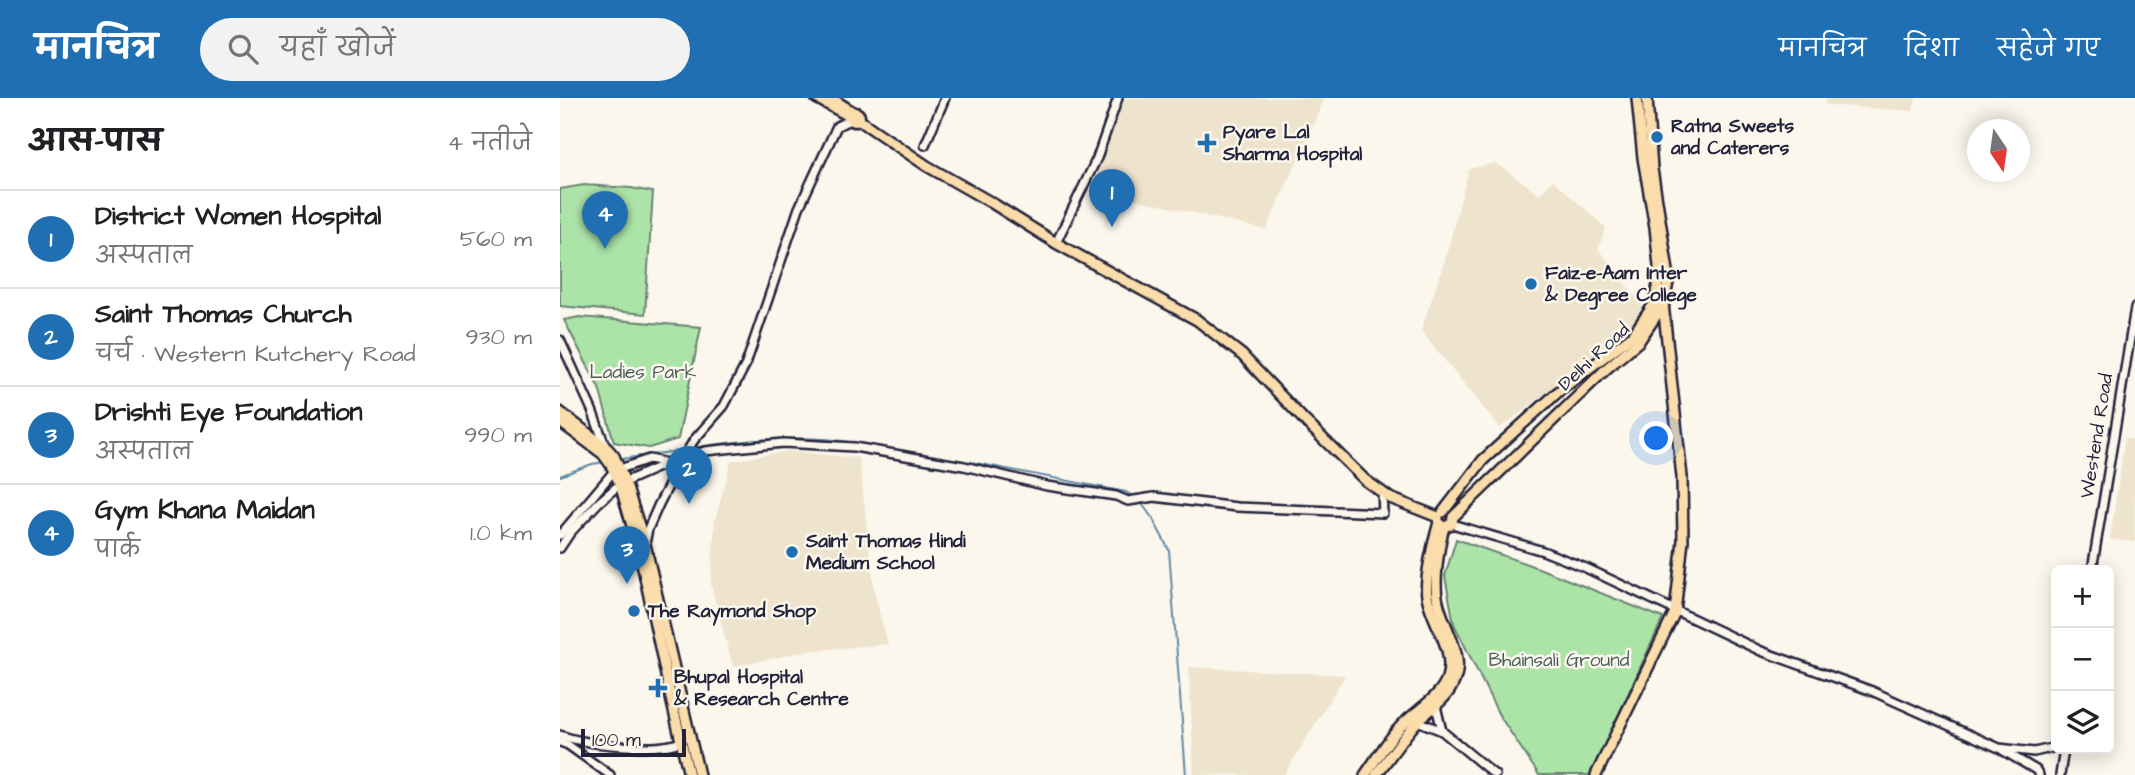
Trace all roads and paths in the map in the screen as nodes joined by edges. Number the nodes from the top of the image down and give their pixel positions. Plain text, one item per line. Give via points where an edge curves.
1 (816, 98) edge
2 (831, 98) edge
3 (945, 98) edge
4 (1118, 98) edge
5 (1637, 98) edge
6 (1647, 98) edge
7 (854, 117) junction
8 (925, 145) dead end
9 (1056, 243) junction
10 (1659, 304) junction
11 (2135, 308) edge
12 (560, 340) edge
13 (560, 412) edge
14 (560, 422) edge
15 (683, 458) junction
16 (611, 461) junction
17 (668, 463) junction
18 (622, 483) junction
19 (1382, 492) junction
20 (1445, 520) junction
21 (560, 535) edge
22 (645, 544) junction
23 (560, 548) edge
24 (2093, 565) edge
25 (1675, 612) junction
26 (1434, 703) junction
27 (1414, 719) junction
28 (1442, 731) junction
29 (560, 735) edge
30 (560, 741) edge
31 (681, 741) junction
32 (1999, 747) junction
33 (2051, 748) edge
34 (2063, 754) edge
35 (610, 775) edge
36 (689, 775) edge
37 (699, 775) edge
38 (1365, 775) edge
39 (1376, 775) edge
40 (1495, 775) edge
41 (1596, 775) edge
42 (2039, 775) edge
43 (2060, 775) edge

1 - 7 main road
2 - 7 main road
3 - 8 street
4 - 9 street via 1097,158
5 - 10 main road via 1655,227
6 - 10 main road, Delhi Road via 1652,169 1670,277
7 - 9 main road
7 - 15 street via 836,126 799,208 746,364 724,406
9 - 19 main road via 1205,326 1242,355
10 - 20 main road, Delhi Road via 1639,341
10 - 20 main road via 1633,335 1558,392 1483,460
10 - 25 main road via 1682,477
11 - 24 street, Westend Road
12 - 16 street
13 - 16 main road
14 - 16 main road
15 - 17 street
15 - 19 street via 705,451 783,443 854,447 1134,502 1154,498 1383,513
15 - 22 street
16 - 17 street
16 - 18 main road
16 - 21 street
17 - 18 street
18 - 22 main road
18 - 23 street via 598,503
18 - 31 main road
19 - 20 main road
20 - 25 street via 1543,551
20 - 26 main road via 1426,591 1450,663
22 - 37 main road
25 - 32 street via 1761,652 1872,691
25 - 41 main road
26 - 27 main road
26 - 28 street
27 - 28 street
27 - 38 main road via 1402,724
27 - 39 main road
28 - 40 street
29 - 31 street via 617,745
30 - 35 street
31 - 36 main road
32 - 33 street via 2034,752
32 - 42 street
34 - 43 street

